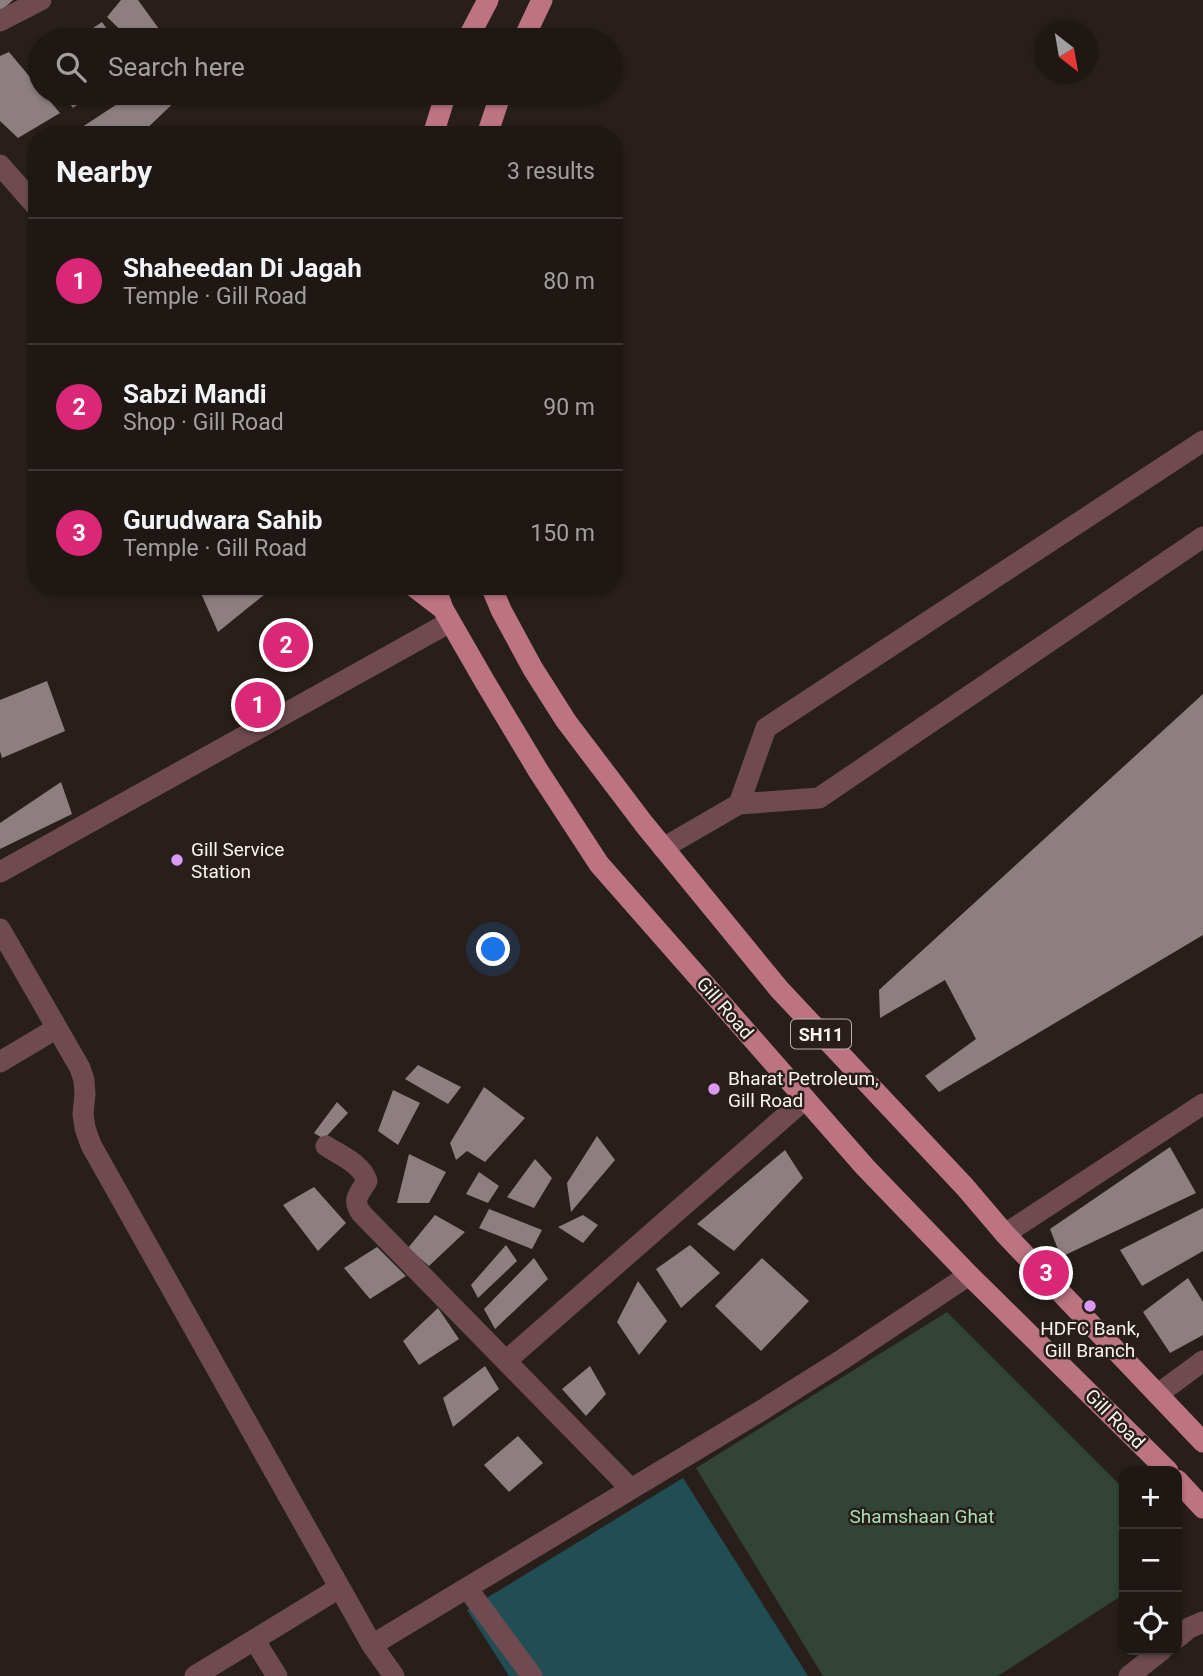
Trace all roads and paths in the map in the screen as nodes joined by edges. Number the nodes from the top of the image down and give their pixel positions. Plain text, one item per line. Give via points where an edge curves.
1 (41, 0) edge
2 (488, 0) edge
3 (542, 0) edge
4 (0, 21) edge
5 (473, 28) edge
6 (529, 28) edge
7 (442, 105) edge
8 (496, 105) edge
9 (436, 126) edge
10 (490, 126) edge
11 (0, 165) edge
12 (28, 196) edge
13 (1203, 441) edge
14 (1203, 537) edge
15 (423, 595) edge
16 (438, 595) edge
17 (495, 595) edge
18 (446, 616) junction
19 (739, 804) junction
20 (663, 848) junction
21 (0, 872) edge
22 (0, 929) edge
23 (57, 1028) junction
24 (0, 1062) edge
25 (805, 1099) junction
26 (1203, 1104) edge
27 (326, 1146) dead end
28 (1005, 1234) junction
29 (969, 1275) junction
30 (506, 1362) junction
31 (1203, 1362) edge
32 (1158, 1394) junction
33 (1203, 1442) edge
34 (1163, 1466) edge
35 (1182, 1485) edge
36 (631, 1489) junction
37 (1203, 1508) edge
38 (340, 1588) junction
39 (467, 1588) junction
40 (1203, 1622) edge
41 (1182, 1634) edge
42 (255, 1641) junction
43 (372, 1645) junction
44 (1156, 1655) edge
45 (195, 1676) edge
46 (277, 1676) edge
47 (394, 1676) edge
48 (532, 1676) edge
49 (1129, 1676) edge

1 - 4 street
2 - 5 main road
3 - 6 main road
7 - 9 main road
8 - 10 main road
11 - 12 street
13 - 19 street via 766,728
14 - 19 street via 819,798
15 - 18 main road, SH11
16 - 18 main road, Gill Road / SH11
17 - 20 main road, SH11 via 566,721
18 - 21 street
18 - 25 main road, Gill Road / SH11 via 599,864
19 - 20 street
20 - 28 main road, SH11 via 779,989
22 - 23 street
23 - 24 street
23 - 38 street via 80,1068 85,1128 91,1145
25 - 29 main road, Gill Road / SH11
25 - 30 street
26 - 28 street
27 - 30 street via 364,1174 366,1181 356,1199 362,1214
28 - 32 main road, SH11
29 - 34 main road, Gill Road / SH11
29 - 36 street via 843,1359
30 - 36 street
31 - 32 street
32 - 33 main road, SH11
35 - 37 main road
36 - 39 street
38 - 42 street
38 - 43 street
39 - 43 street
39 - 48 street
40 - 41 street
42 - 45 street
42 - 46 street
43 - 47 street
44 - 49 street

